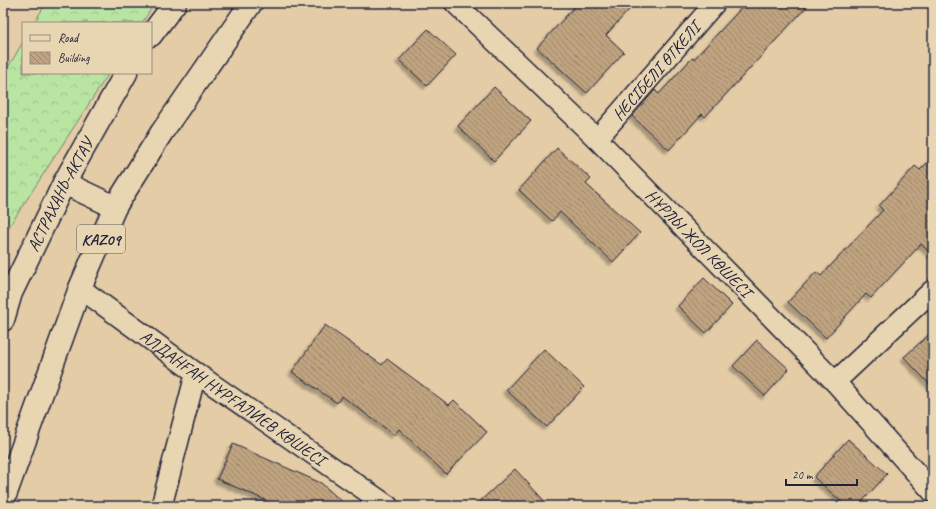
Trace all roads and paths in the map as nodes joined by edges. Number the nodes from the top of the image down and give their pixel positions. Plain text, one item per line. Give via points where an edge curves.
1 (175, 3) edge
2 (251, 3) edge
3 (455, 3) edge
4 (716, 3) edge
5 (152, 34) edge
6 (125, 74) edge
7 (597, 139) junction
8 (64, 183) junction
9 (115, 207) junction
10 (80, 288) junction
11 (933, 290) edge
12 (3, 320) edge
13 (196, 373) junction
14 (835, 382) junction
15 (933, 492) edge
16 (3, 501) edge
17 (162, 506) edge
18 (388, 506) edge

1 - 5 highway
2 - 9 highway, KAZ09 via 162,132
3 - 7 street, НҰРЛЫ ЖОЛ КӨШЕСІ
4 - 7 street, НЕСІБЕЛІ ӨТКЕЛІ
6 - 8 highway, АСТРАХАНЬ-АКТАУ
7 - 14 street, НҰРЛЫ ЖОЛ КӨШЕСІ
8 - 9 highway
8 - 12 highway, АСТРАХАНЬ-АКТАУ via 11,293
9 - 10 highway, KAZ09
10 - 13 street, АЛДАНҒАН НҰРҒАЛИЕВ КӨШЕСІ
10 - 16 highway, KAZ09
11 - 14 street
13 - 17 street
13 - 18 street, АЛДАНҒАН НҰРҒАЛИЕВ КӨШЕСІ
14 - 15 street, НҰРЛЫ ЖОЛ КӨШЕСІ

